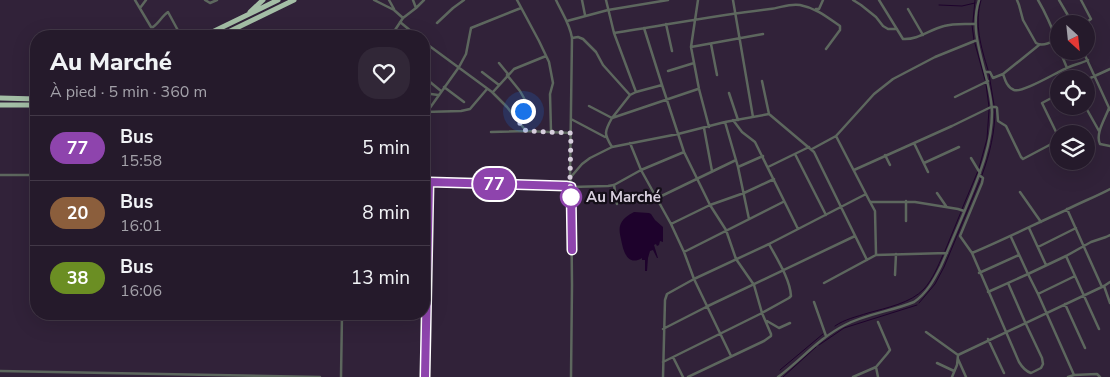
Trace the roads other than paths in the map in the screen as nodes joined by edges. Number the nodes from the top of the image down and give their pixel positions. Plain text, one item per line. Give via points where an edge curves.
1 (135, 0) edge
2 (146, 0) edge
3 (205, 0) edge
4 (217, 0) edge
5 (263, 0) edge
6 (278, 0) edge
7 (294, 0) edge
8 (374, 0) edge
9 (389, 0) edge
10 (412, 0) edge
11 (424, 0) edge
12 (464, 0) edge
13 (517, 0) edge
14 (556, 0) edge
15 (582, 0) edge
16 (606, 0) edge
17 (668, 0) edge
18 (698, 0) edge
19 (732, 0) edge
20 (823, 0) edge
21 (853, 0) edge
22 (879, 0) edge
23 (979, 0) edge
24 (1017, 0) edge
25 (1038, 0) edge
26 (1059, 0) edge
27 (1081, 0) edge
28 (661, 1) edge
29 (140, 8) junction
30 (416, 8) junction
31 (521, 8) junction
32 (816, 9) junction
33 (908, 9) dead end
34 (394, 10) junction
35 (608, 10) junction
36 (735, 13) junction
37 (585, 15) junction
38 (1068, 15) edge
39 (1089, 15) edge
40 (403, 18) junction
41 (694, 19) junction
42 (237, 20) junction
43 (567, 21) junction
44 (400, 22) junction
45 (1050, 22) edge
46 (437, 23) dead end
47 (666, 24) junction
48 (975, 24) junction
49 (644, 28) junction
50 (897, 29) junction
51 (178, 30) edge
52 (216, 30) edge
53 (232, 30) edge
54 (395, 30) edge
55 (410, 30) edge
56 (614, 34) junction
57 (763, 34) dead end
58 (923, 36) junction
59 (572, 38) junction
60 (739, 38) junction
61 (977, 40) junction
62 (1050, 42) edge
63 (711, 44) junction
64 (1039, 45) junction
65 (430, 46) edge
66 (691, 47) junction
67 (826, 49) dead end
68 (672, 51) dead end
69 (546, 56) junction
70 (1064, 60) edge
71 (1088, 60) joint
72 (499, 63) dead end
73 (694, 63) junction
74 (459, 67) junction
75 (1067, 68) junction
76 (1110, 69) edge
77 (1092, 70) edge
78 (668, 71) dead end
79 (482, 72) dead end
80 (986, 72) junction
81 (1003, 74) junction
82 (508, 75) junction
83 (717, 75) dead end
84 (1095, 76) edge
85 (1095, 79) edge
86 (762, 80) dead end
87 (988, 81) junction
88 (430, 82) edge
89 (499, 85) junction
90 (662, 85) junction
91 (444, 87) junction
92 (487, 89) junction
93 (699, 89) junction
94 (441, 91) junction
95 (492, 92) junction
96 (636, 92) junction
97 (729, 93) dead end
98 (430, 94) edge
99 (438, 95) junction
100 (630, 95) junction
101 (955, 97) dead end
102 (1, 98) edge
103 (30, 99) edge
104 (1050, 99) edge
105 (666, 100) junction
106 (464, 102) dead end
107 (1, 105) edge
108 (30, 105) edge
109 (430, 105) edge
110 (589, 106) dead end
111 (992, 107) junction
112 (1110, 109) edge
113 (430, 112) edge
114 (769, 114) junction
115 (1090, 115) edge
116 (515, 117) junction
117 (753, 117) junction
118 (612, 118) junction
119 (571, 119) junction
120 (733, 120) junction
121 (738, 120) junction
122 (725, 122) junction
123 (1052, 125) edge
124 (708, 127) junction
125 (704, 128) junction
126 (526, 131) junction
127 (1099, 131) junction
128 (492, 132) dead end
129 (551, 132) junction
130 (571, 133) junction
131 (678, 134) junction
132 (836, 136) junction
133 (605, 137) junction
134 (914, 142) junction
135 (630, 143) junction
136 (1050, 145) edge
137 (1110, 146) edge
138 (612, 147) junction
139 (959, 147) dead end
140 (811, 148) junction
141 (684, 152) junction
142 (795, 154) junction
143 (885, 155) junction
144 (763, 156) junction
145 (971, 158) dead end
146 (736, 160) junction
147 (924, 163) junction
148 (890, 165) dead end
149 (738, 167) junction
150 (768, 167) junction
151 (641, 170) junction
152 (854, 170) junction
153 (712, 171) junction
154 (928, 172) dead end
155 (980, 174) junction
156 (0, 175) edge
157 (30, 175) edge
158 (570, 178) junction
159 (698, 179) junction
160 (774, 180) junction
161 (430, 182) edge
162 (614, 185) junction
163 (571, 187) junction
164 (1110, 189) edge
165 (1020, 192) dead end
166 (744, 193) junction
167 (937, 193) dead end
168 (866, 194) junction
169 (656, 199) junction
170 (906, 201) junction
171 (784, 202) junction
172 (871, 202) junction
173 (647, 203) dead end
174 (617, 204) dead end
175 (710, 205) junction
176 (842, 207) junction
177 (946, 207) junction
178 (1067, 209) junction
179 (964, 211) junction
180 (826, 215) junction
181 (750, 219) junction
182 (906, 221) dead end
183 (1041, 222) junction
184 (671, 224) junction
185 (1029, 228) junction
186 (1076, 228) junction
187 (798, 229) junction
188 (726, 230) junction
189 (1110, 235) edge
190 (855, 236) junction
191 (1011, 237) junction
192 (769, 244) junction
193 (1085, 246) junction
194 (1038, 247) junction
195 (684, 252) junction
196 (947, 253) junction
197 (972, 253) junction
198 (896, 254) junction
199 (876, 255) junction
200 (1019, 255) junction
201 (1066, 256) junction
202 (736, 259) junction
203 (867, 260) junction
204 (1046, 265) junction
205 (783, 271) junction
206 (979, 273) junction
207 (895, 274) dead end
208 (1028, 274) junction
209 (1075, 276) junction
210 (694, 279) junction
211 (1110, 282) edge
212 (824, 283) dead end
213 (1008, 283) junction
214 (754, 285) junction
215 (1103, 286) junction
216 (988, 292) junction
217 (1038, 294) junction
218 (1084, 296) junction
219 (814, 302) dead end
220 (1110, 303) edge
221 (1065, 304) junction
222 (708, 306) junction
223 (762, 313) junction
224 (1046, 313) junction
225 (342, 320) edge
226 (766, 320) junction
227 (878, 322) dead end
228 (1025, 322) junction
229 (790, 323) dead end
230 (663, 329) junction
231 (1099, 329) dead end
232 (1006, 331) junction
233 (926, 332) dead end
234 (721, 334) junction
235 (826, 336) junction
236 (988, 339) junction
237 (1085, 348) dead end
238 (732, 356) junction
239 (958, 356) junction
240 (673, 357) junction
241 (663, 362) junction
242 (937, 363) dead end
243 (876, 367) junction
244 (0, 371) edge
245 (954, 371) junction
246 (1004, 373) dead end
247 (1074, 375) junction
248 (320, 377) edge
249 (341, 377) edge
250 (571, 377) edge
251 (663, 377) edge
252 (683, 377) edge
253 (688, 377) edge
254 (778, 377) edge
255 (853, 377) edge
256 (878, 377) edge
257 (952, 377) edge
258 (966, 377) edge
259 (1068, 377) edge
260 (1100, 377) edge

1 - 29 street
2 - 29 street
3 - 4 street via 210,3
5 - 42 highway
6 - 42 highway
7 - 53 highway
8 - 34 street
9 - 34 street
10 - 30 street
11 - 30 street
12 - 46 street
13 - 31 street
14 - 43 street
15 - 37 street
16 - 35 street
17 - 28 street
18 - 41 street
19 - 36 street
20 - 32 street
21 - 50 street via 883,26
22 - 50 street
23 - 48 street
24 - 64 street via 1023,20
25 - 45 street
26 - 38 street
27 - 39 street
28 - 35 street
29 - 51 street via 150,27 153,28 168,12
30 - 40 street
31 - 69 street
31 - 74 street via 471,28 468,50
32 - 36 street via 798,4
32 - 67 street via 840,28
33 - 58 street
34 - 40 street
35 - 37 street
35 - 56 street
36 - 41 street
36 - 60 street
37 - 43 street
40 - 44 street
41 - 47 street
41 - 66 street
42 - 52 highway
43 - 59 street
44 - 54 street
44 - 55 street
47 - 49 street
47 - 68 street
48 - 58 street via 944,26
48 - 61 street
49 - 56 street
49 - 90 street
50 - 58 street via 902,39
56 - 96 street
57 - 60 street
59 - 100 street via 583,39
59 - 119 street
60 - 63 street
60 - 117 street
61 - 80 street
61 - 132 street via 893,79 874,94
62 - 64 street
63 - 66 street
63 - 83 street
64 - 81 street
65 - 74 street
66 - 73 street
69 - 82 street via 514,69
69 - 129 street via 553,84 550,94
70 - 75 street
71 - 75 street
71 - 77 street
72 - 82 street
73 - 78 street
73 - 93 street
74 - 91 street
74 - 92 street
75 - 81 street via 1017,91 1007,84
76 - 84 street
79 - 89 street
80 - 81 street via 990,72 993,78
80 - 87 street
82 - 89 street
82 - 116 street via 529,107
85 - 112 street
86 - 114 street
87 - 101 street
87 - 111 street
88 - 94 street
89 - 95 street
90 - 96 street
90 - 105 street
91 - 94 street
91 - 106 street
92 - 95 street
92 - 113 street via 470,109
93 - 105 street
93 - 124 street
94 - 99 street
95 - 116 street
96 - 100 street
97 - 121 street
98 - 99 street
99 - 109 street
100 - 118 street
102 - 103 highway
104 - 123 street via 1042,103
105 - 118 street
105 - 131 street
107 - 108 highway
110 - 118 street
111 - 134 street
111 - 136 street via 996,107 998,121 1006,126 1021,157
111 - 155 street via 988,147
112 - 127 street
114 - 117 street
114 - 140 street
115 - 127 street
116 - 126 street
117 - 121 street
118 - 133 street
119 - 130 street
119 - 133 street
120 - 121 street
120 - 122 street
120 - 144 street via 755,142
122 - 124 street
122 - 146 street
124 - 125 street
125 - 131 street
125 - 153 street
126 - 128 street
126 - 129 street
127 - 137 street via 1100,144
129 - 130 street
130 - 158 street
131 - 135 street
131 - 141 street
132 - 140 street
132 - 152 street
133 - 138 street
134 - 143 street
134 - 147 street
135 - 138 street
135 - 151 street
138 - 158 street via 590,158
139 - 147 street
140 - 142 street
140 - 176 street
141 - 151 street
141 - 159 street
142 - 150 street
142 - 180 street
143 - 148 street
143 - 152 street
144 - 149 street
144 - 150 street
145 - 155 street
146 - 149 street
146 - 153 street
147 - 154 street
149 - 166 street
150 - 160 street
151 - 162 street
151 - 169 street
152 - 168 street
153 - 159 street
155 - 179 street
155 - 197 street via 982,183 960,236
156 - 157 street
158 - 163 street
159 - 169 street
159 - 175 street
160 - 166 street
160 - 171 street
161 - 163 street
162 - 163 street
162 - 174 street
163 - 250 street
164 - 178 street
165 - 183 street
166 - 175 street
166 - 181 street
167 - 177 street
168 - 172 street
168 - 176 street
169 - 173 street
169 - 184 street
170 - 172 street
170 - 177 street
170 - 182 street
171 - 181 street
171 - 187 street
172 - 199 street via 875,210
175 - 184 street
175 - 188 street
176 - 180 street
176 - 190 street
177 - 179 street
178 - 183 street
178 - 186 street
179 - 196 street
180 - 187 street
181 - 188 street
183 - 185 street
184 - 195 street
185 - 191 street
185 - 194 street
186 - 193 street
186 - 194 street
187 - 192 street
188 - 195 street
188 - 202 street
189 - 193 street
190 - 203 street
190 - 205 street
191 - 197 street
191 - 200 street
192 - 202 street
192 - 205 street
193 - 201 street
193 - 215 street
194 - 204 street
195 - 210 street
196 - 198 street
196 - 235 street via 932,284 919,299 847,323
197 - 206 street
198 - 199 street
198 - 207 street
199 - 203 street
200 - 206 street
200 - 208 street
201 - 204 street
201 - 209 street
202 - 210 street
202 - 214 street
203 - 212 street
204 - 208 street
205 - 214 street
205 - 223 street via 791,296
206 - 216 street
208 - 213 street
208 - 217 street
209 - 217 street
209 - 218 street
210 - 222 street
210 - 230 street via 665,296
211 - 215 street
213 - 216 street
213 - 228 street
214 - 222 street
214 - 223 street
215 - 218 street
215 - 220 street
216 - 232 street
217 - 224 street
218 - 221 street
218 - 231 street
219 - 235 street
221 - 224 street
221 - 237 street
222 - 230 street
222 - 234 street
223 - 226 street
223 - 234 street
224 - 228 street
224 - 247 street
225 - 249 street
226 - 229 street via 779,328
226 - 238 street via 770,336
227 - 243 street via 890,350
228 - 232 street
228 - 232 street via 1042,358 1041,368 1031,372 1022,367
230 - 241 street
232 - 236 street
233 - 239 street
234 - 238 street
234 - 240 street
235 - 254 street
236 - 239 street
236 - 246 street
238 - 253 street
239 - 245 street
239 - 258 street
240 - 241 street
240 - 252 street
241 - 251 street
242 - 245 street
243 - 255 street
243 - 256 street
244 - 248 street
245 - 257 street
247 - 259 street
247 - 260 street via 1097,374

